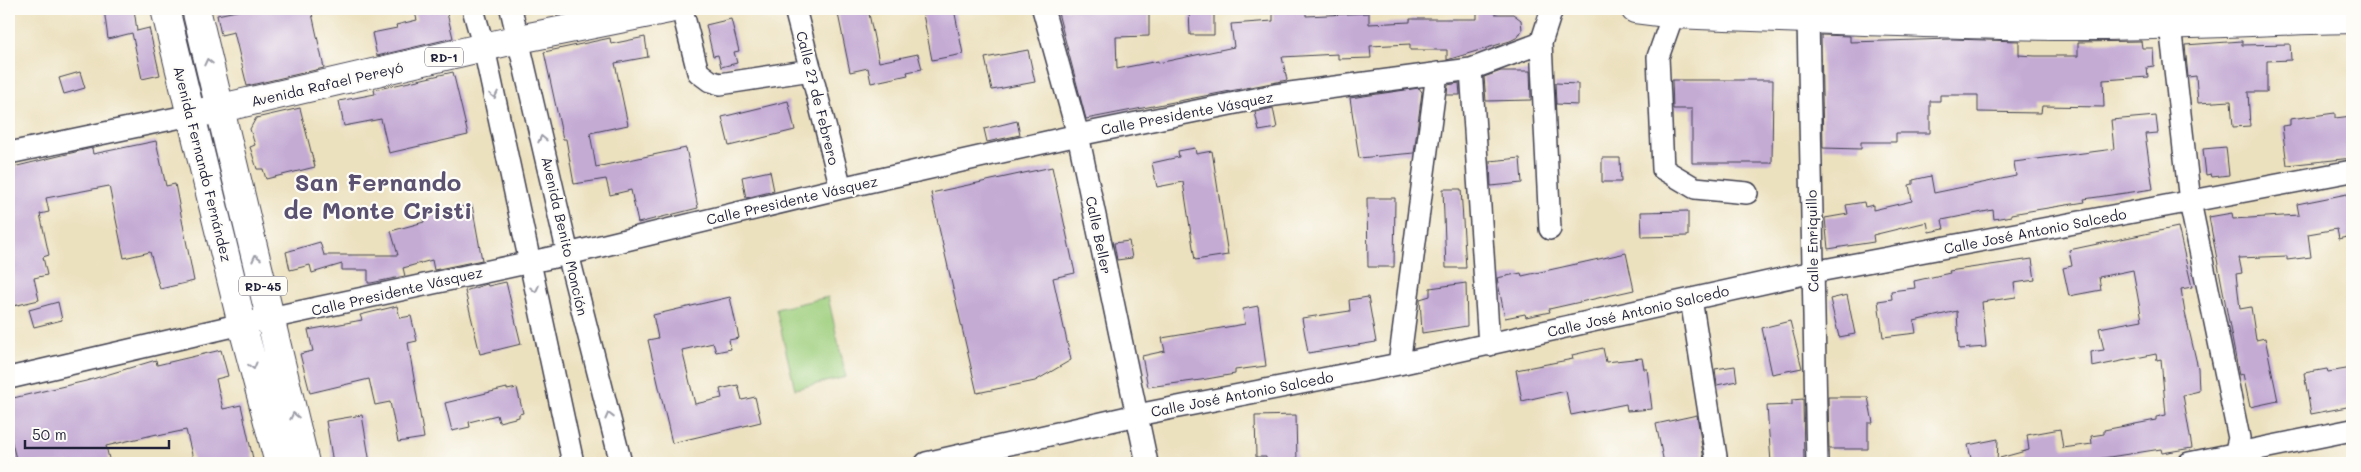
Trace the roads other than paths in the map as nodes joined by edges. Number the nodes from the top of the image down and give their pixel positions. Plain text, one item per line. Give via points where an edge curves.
1 (165, 9) edge
2 (196, 9) edge
3 (473, 9) edge
4 (511, 9) edge
5 (669, 9) edge
6 (682, 9) edge
7 (795, 9) edge
8 (1043, 9) edge
9 (1552, 9) edge
10 (1635, 9) edge
11 (1675, 11) edge
12 (2208, 15) edge
13 (1808, 19) junction
14 (2352, 19) edge
15 (2170, 25) junction
16 (519, 39) junction
17 (1541, 43) junction
18 (484, 48) junction
19 (1471, 69) junction
20 (811, 70) junction
21 (1437, 73) junction
22 (220, 109) junction
23 (192, 115) junction
24 (1078, 135) junction
25 (9, 153) edge
26 (2352, 171) edge
27 (841, 188) junction
28 (1747, 193) dead end
29 (2190, 202) junction
30 (1550, 229) dead end
31 (568, 254) junction
32 (529, 261) junction
33 (1813, 272) junction
34 (1690, 299) junction
35 (272, 319) junction
36 (242, 324) junction
37 (1489, 345) junction
38 (1399, 364) junction
39 (9, 378) edge
40 (1137, 415) junction
41 (2352, 430) edge
42 (2235, 458) edge
43 (279, 463) edge
44 (305, 463) edge
45 (573, 463) edge
46 (621, 463) edge
47 (926, 463) edge
48 (1147, 463) edge
49 (1717, 463) edge
50 (1817, 463) edge
51 (2189, 463) edge

1 - 23 main road, Avenida Fernando Fernández / RD-45
22 -> 2 main road, RD-45
3 - 18 street
4 - 16 street, Avenida Benito Monción
5 - 16 main road, Avenida Rafael Pereyó / RD-1
6 - 20 street via 698,72 710,81 720,84
7 - 20 street, Calle 27 de Febrero
8 - 24 street, Calle Beller
9 - 17 street
10 - 11 main road
11 - 13 main road
11 - 28 street via 1658,58 1663,169 1695,188
12 - 14 main road
12 - 15 main road
13 - 15 main road via 2054,26
13 - 33 street, Calle Enriquillo
15 - 29 street
16 - 18 main road, Avenida Rafael Pereyó / RD-1
31 -> 16 street, Avenida Benito Monción
17 - 19 street, Calle Presidente Vásquez
17 - 30 street
18 - 22 main road, Avenida Rafael Pereyó / RD-1
18 -> 32 street
19 - 21 street, Calle Presidente Vásquez
19 - 37 street
20 - 27 street, Calle 27 de Febrero
21 - 24 street, Calle Presidente Vásquez via 1274,95
21 - 38 street
22 - 23 main road, RD-1
35 -> 22 main road, RD-45
23 - 25 street, RD-1
23 - 36 main road, Avenida Fernando Fernández / RD-45
24 - 27 street, Calle Presidente Vásquez
24 - 40 street, Calle Beller
26 - 29 street, Calle José Antonio Salcedo
27 - 31 street, Calle Presidente Vásquez
29 - 33 street, Calle José Antonio Salcedo
29 - 42 street via 2239,438
31 - 32 street, Calle Presidente Vásquez
46 -> 31 street, Avenida Benito Monción
32 - 35 street, Calle Presidente Vásquez
32 -> 45 street
33 - 34 street, Calle José Antonio Salcedo
33 - 50 street, Calle Enriquillo
34 - 37 street, Calle José Antonio Salcedo
34 - 49 street
35 - 36 street, Calle Presidente Vásquez
44 -> 35 main road, RD-45
36 - 39 street, Calle Presidente Vásquez
36 -> 43 main road, Avenida Fernando Fernández / RD-45
37 - 38 street, Calle José Antonio Salcedo
38 - 40 street, Calle José Antonio Salcedo
40 - 47 street, Calle José Antonio Salcedo
40 - 48 street, Calle Beller
41 - 42 street
42 - 51 street

